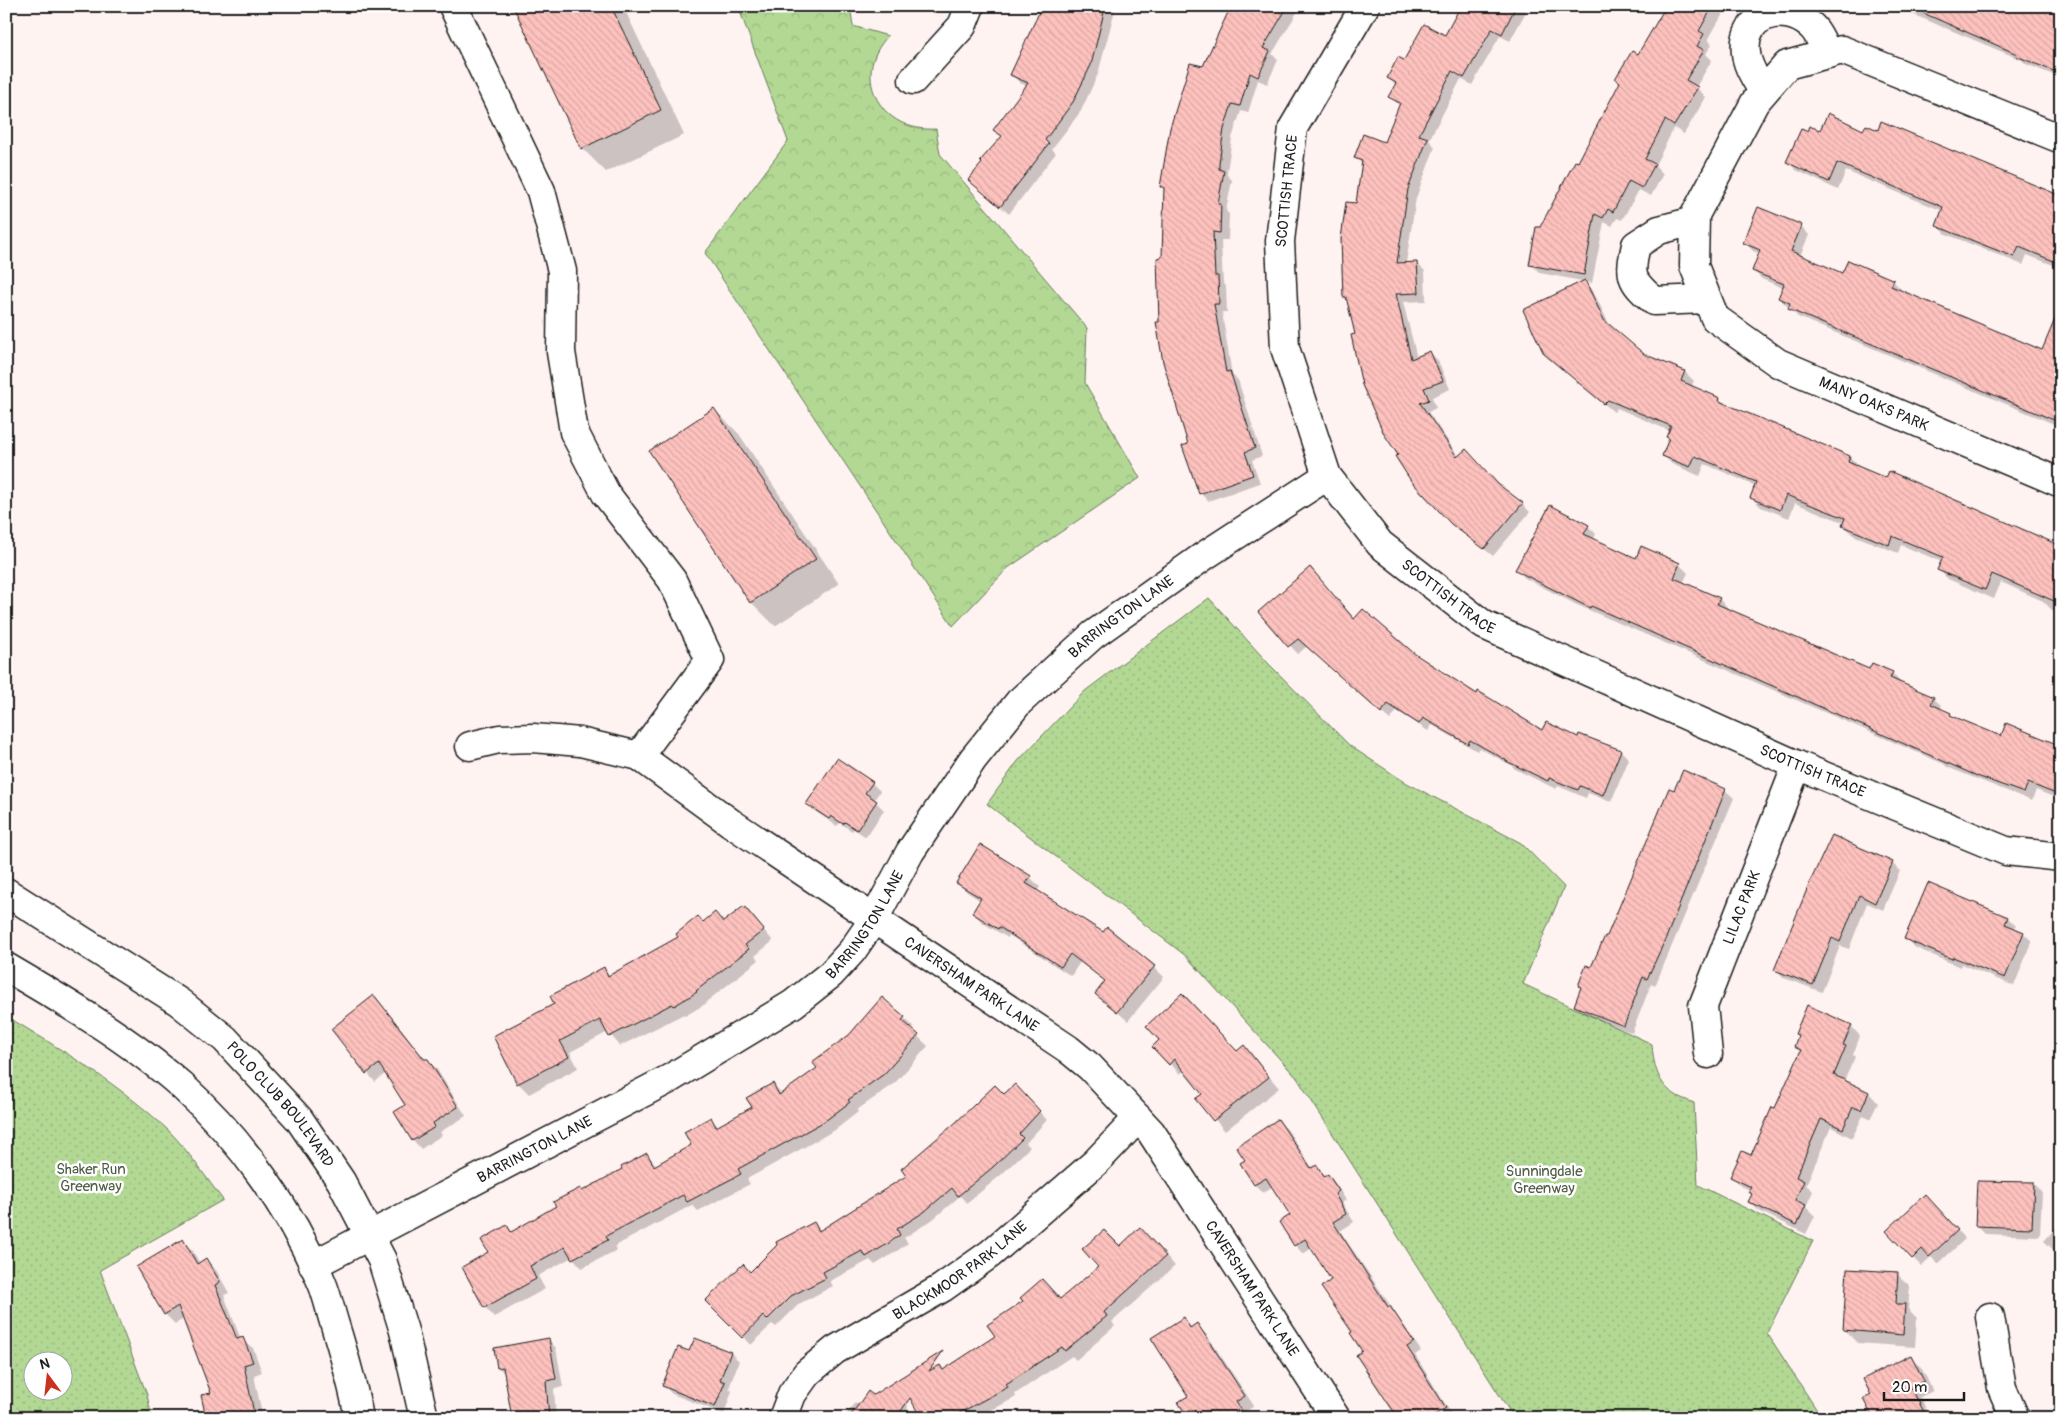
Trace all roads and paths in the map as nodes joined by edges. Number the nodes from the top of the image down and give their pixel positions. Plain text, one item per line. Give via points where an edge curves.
1 (453, 6) edge
2 (970, 6) edge
3 (1365, 6) edge
4 (1828, 54) junction
5 (912, 80) dead end
6 (1763, 92) junction
7 (2061, 139) edge
8 (1694, 221) junction
9 (1707, 299) junction
10 (1327, 476) junction
11 (2061, 483) edge
12 (470, 746) dead end
13 (639, 756) junction
14 (1797, 765) junction
15 (2061, 857) edge
16 (6, 892) edge
17 (874, 919) junction
18 (6, 967) edge
19 (1708, 1054) dead end
20 (1138, 1118) junction
21 (369, 1236) junction
22 (313, 1265) junction
23 (1990, 1317) dead end
24 (360, 1418) edge
25 (424, 1418) edge
26 (783, 1418) edge
27 (1336, 1418) edge
28 (2015, 1418) edge

1 - 13 street via 541,191 562,271 561,352 574,432 606,494 672,580 710,660
2 - 5 street via 962,26
3 - 10 street, SCOTTISH TRACE via 1293,128 1280,241 1285,348
4 - 6 street, MANY OAKS PARK via 1787,65
4 - 6 street via 1811,26 1792,14 1774,12 1757,21 1747,35 1746,53
4 - 7 street, MANY OAKS PARK via 1842,50
6 - 8 street, MANY OAKS PARK
8 - 9 street, MANY OAKS PARK via 1694,266
8 - 9 street via 1658,230 1636,245 1631,266 1636,285 1654,301
9 - 11 street, MANY OAKS PARK via 1714,318 1778,363
10 - 14 street, SCOTTISH TRACE via 1380,544 1484,625
10 - 17 street, BARRINGTON LANE via 1204,556 1093,636 1019,702 973,759 915,844
12 - 13 street, CAVERSHAM PARK LANE via 499,739 534,738 580,742
13 - 17 street, CAVERSHAM PARK LANE via 731,823
14 - 15 street, SCOTTISH TRACE via 2006,851
14 - 19 street, LILAC PARK via 1703,1006
16 - 21 street, POLO CLUB BOULEVARD via 179,1002 225,1039 299,1119 341,1181
17 - 20 street, CAVERSHAM PARK LANE via 1068,1049 1090,1067
17 - 21 street, BARRINGTON LANE via 852,952 831,974 745,1035 669,1079
18 - 22 street via 141,1052 182,1086 247,1156 286,1214
20 - 26 street, BLACKMOOR PARK LANE via 1096,1162 990,1254 942,1288 835,1350 807,1373 792,1394
20 - 27 street, CAVERSHAM PARK LANE via 1162,1149
21 - 22 street, BARRINGTON LANE
21 - 25 street, POLO CLUB BOULEVARD via 382,1260 404,1331
22 - 24 street via 322,1284
23 - 28 street via 2002,1388

